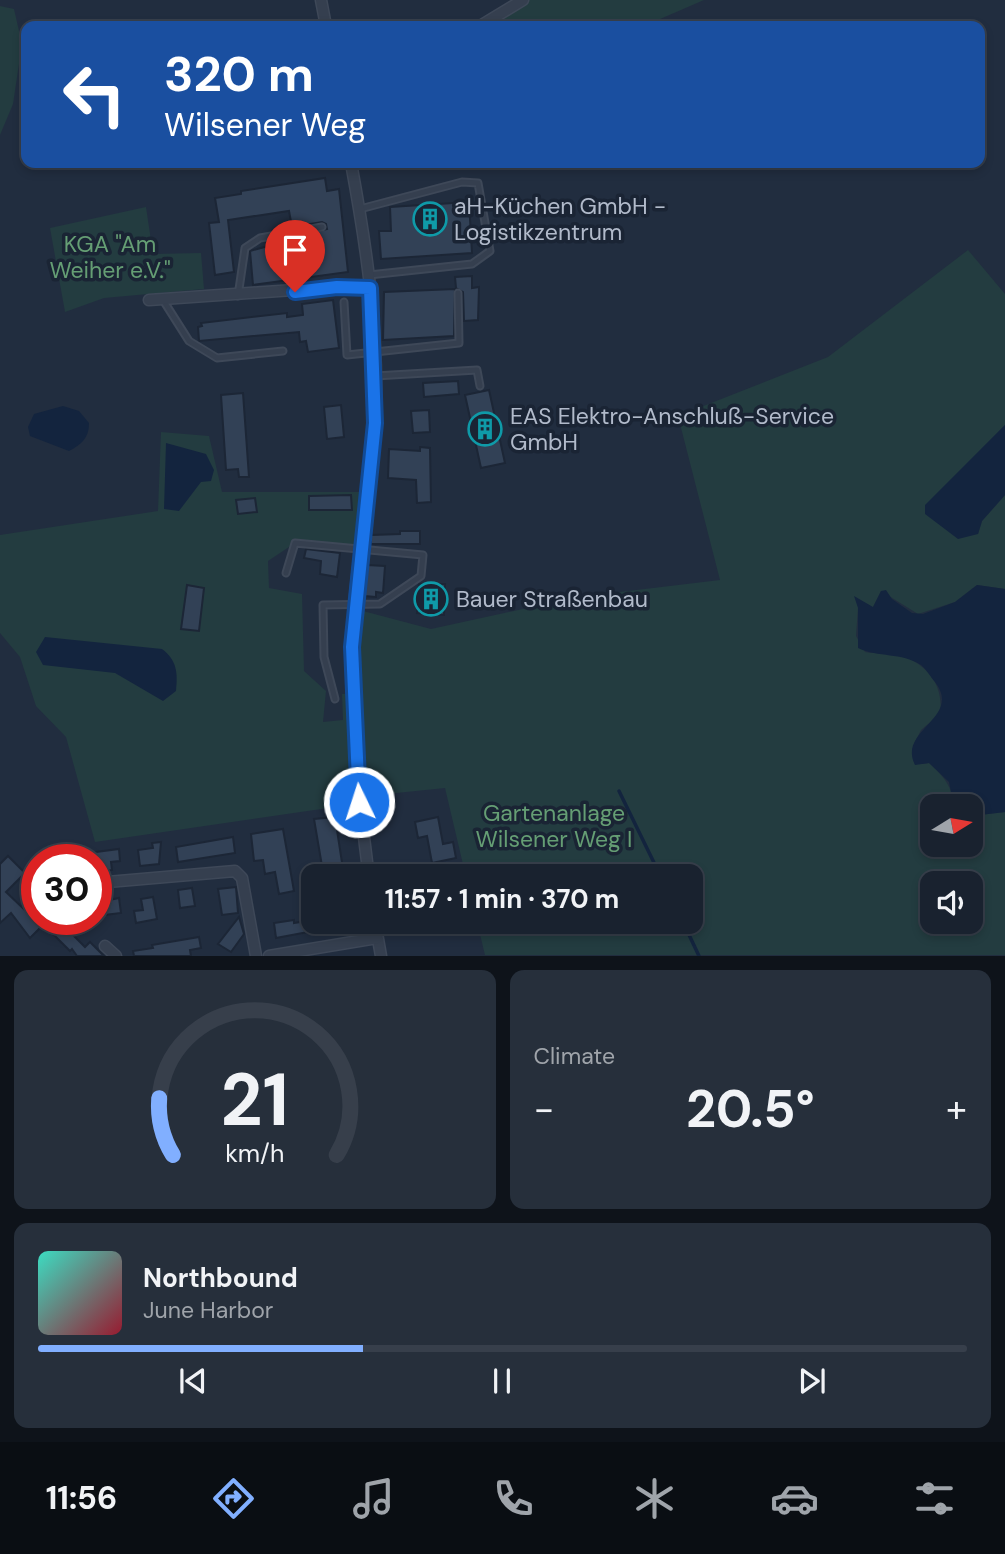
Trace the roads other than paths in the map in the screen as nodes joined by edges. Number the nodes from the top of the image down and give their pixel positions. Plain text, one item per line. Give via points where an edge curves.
1 (321, 0) edge
2 (523, 0) edge
3 (325, 21) edge
4 (488, 21) edge
5 (352, 168) edge
6 (360, 209) junction
7 (322, 227) dead end
8 (369, 275) junction
9 (370, 288) junction
10 (458, 293) dead end
11 (238, 296) junction
12 (149, 300) dead end
13 (163, 300) junction
14 (344, 302) dead end
15 (283, 351) dead end
16 (374, 352) junction
17 (375, 376) junction
18 (480, 386) dead end
19 (362, 548) junction
20 (286, 573) dead end
21 (354, 606) junction
22 (335, 699) dead end
23 (367, 864) edge
24 (112, 882) edge
25 (376, 934) edge
26 (377, 938) junction
27 (106, 946) dead end
28 (116, 956) edge
29 (256, 956) edge
30 (269, 956) edge
31 (381, 956) edge

1 - 3 street
2 - 4 street
5 - 6 street
6 - 8 street
6 - 8 lane via 462,182 478,183 490,251 472,264
7 - 11 lane via 260,238 245,248
8 - 9 street
9 - 11 street
9 - 16 street
10 - 16 lane via 459,343
11 - 13 street
12 - 13 street
13 - 15 lane via 189,341 216,358
14 - 16 lane via 347,355
16 - 17 street
17 - 18 lane via 477,370
17 - 19 street via 372,466
19 - 20 lane via 295,543
19 - 21 street
19 - 21 lane via 423,555 421,576 380,604
21 - 22 lane via 323,605 324,657
21 - 23 street via 352,694
24 - 29 street via 235,871 242,878
25 - 26 street
26 - 30 street
26 - 31 street
27 - 28 street

